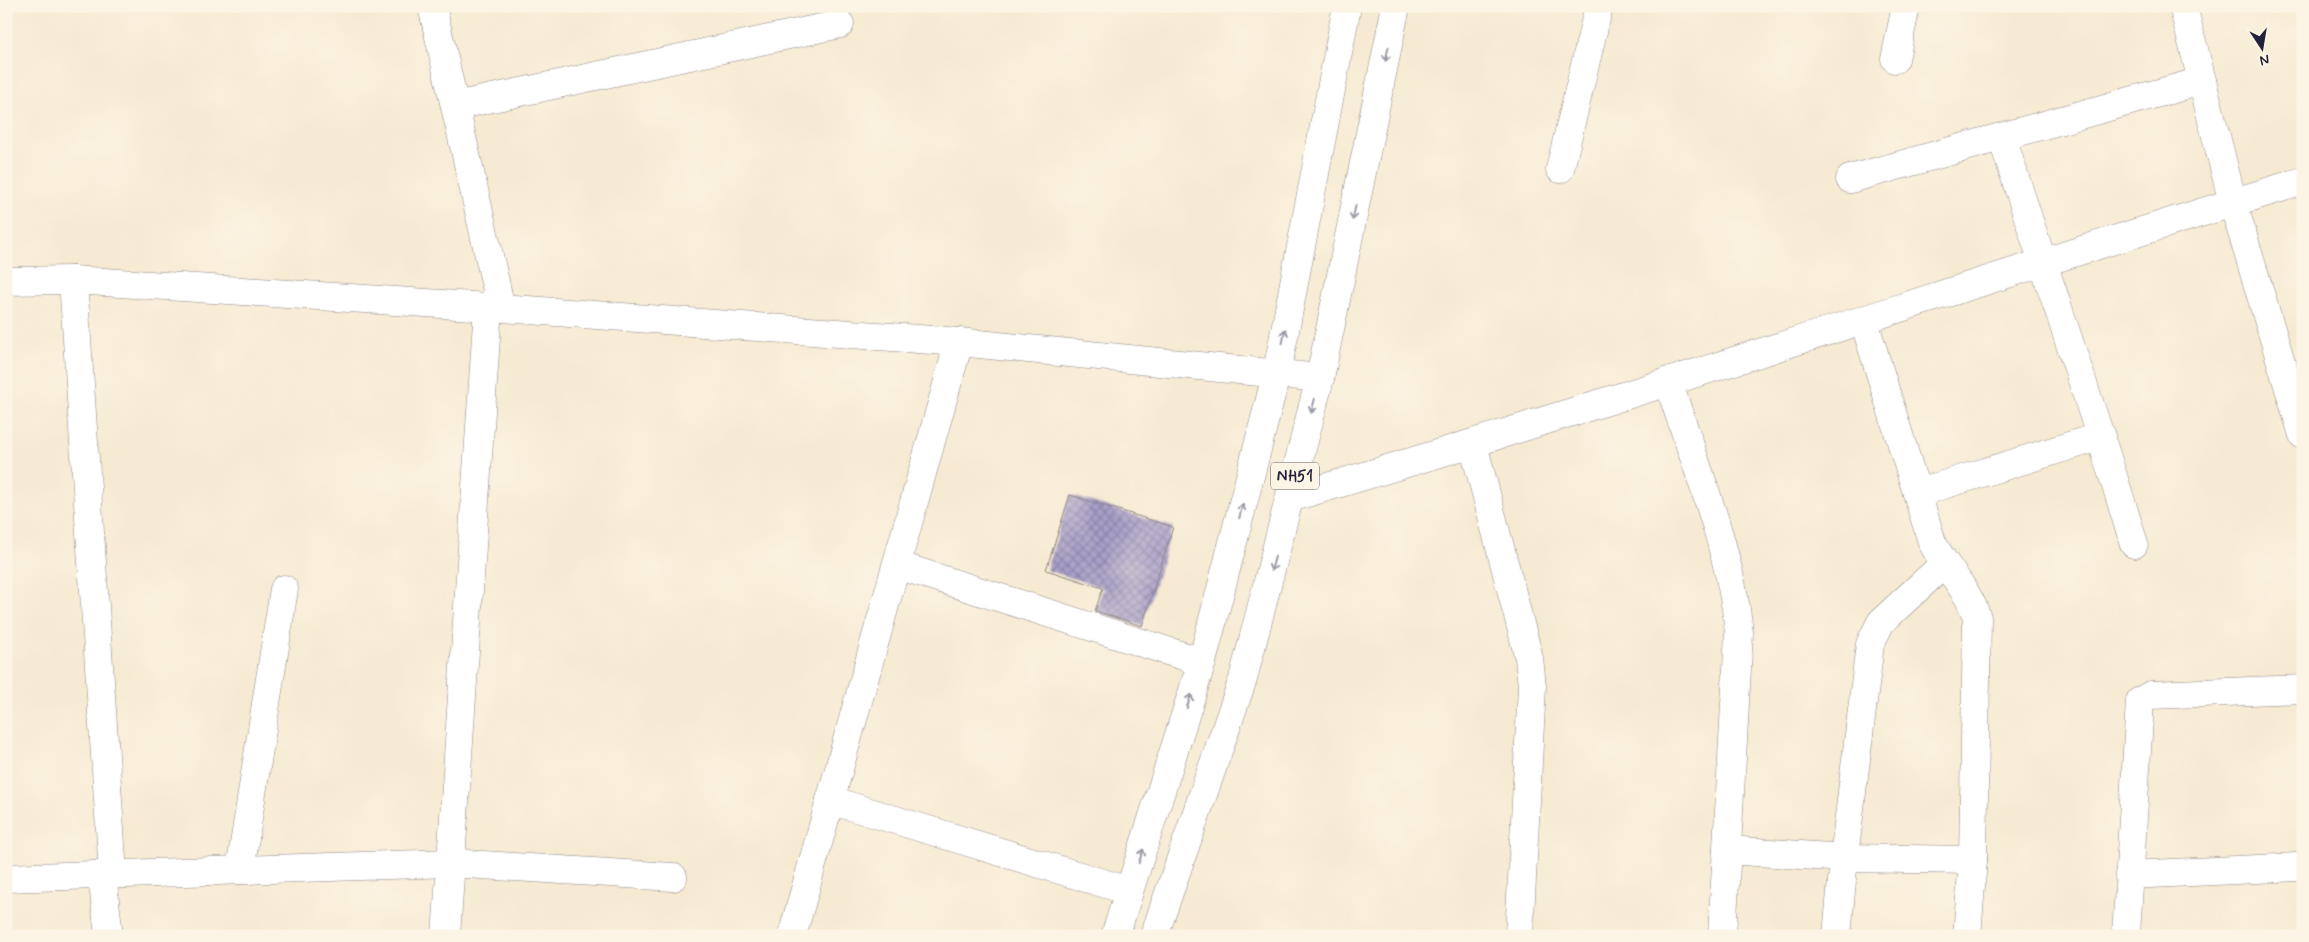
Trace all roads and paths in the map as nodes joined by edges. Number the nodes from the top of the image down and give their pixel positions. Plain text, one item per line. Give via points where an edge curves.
1 (432, 6) edge
2 (1347, 6) edge
3 (1396, 6) edge
4 (1599, 6) edge
5 (1906, 6) edge
6 (2183, 6) edge
7 (840, 24) dead end
8 (1894, 60) dead end
9 (2202, 81) junction
10 (455, 106) junction
11 (2002, 137) junction
12 (1560, 169) dead end
13 (1850, 179) dead end
14 (2303, 181) edge
15 (2233, 202) junction
16 (2042, 262) junction
17 (73, 280) junction
18 (6, 281) edge
19 (494, 308) junction
20 (1864, 321) junction
21 (959, 342) junction
22 (1277, 372) junction
23 (1320, 378) junction
24 (1668, 381) junction
25 (2303, 435) edge
26 (2102, 436) junction
27 (1473, 444) junction
28 (1917, 493) junction
29 (1290, 498) junction
30 (2134, 544) dead end
31 (1944, 564) junction
32 (897, 565) junction
33 (284, 588) dead end
34 (1202, 662) junction
35 (2303, 689) edge
36 (830, 800) junction
37 (1727, 850) junction
38 (1844, 858) junction
39 (1972, 860) junction
40 (451, 863) junction
41 (2297, 867) dead end
42 (240, 870) junction
43 (108, 875) junction
44 (2129, 875) junction
45 (674, 877) dead end
46 (6, 878) edge
47 (1130, 891) junction
48 (109, 936) edge
49 (446, 936) edge
50 (792, 936) edge
51 (1114, 936) edge
52 (1154, 936) edge
53 (1519, 936) edge
54 (1722, 936) edge
55 (1837, 936) edge
56 (1967, 936) edge
57 (2126, 936) edge

1 - 10 main road
22 -> 2 main road, NH51
3 -> 23 main road, NH51
4 - 12 main road
5 - 8 main road
6 - 9 main road
7 - 10 main road
9 - 11 main road
9 - 15 main road
10 - 19 main road
11 - 13 main road
11 - 16 main road
14 - 15 main road
15 - 16 main road
15 - 25 main road
16 - 20 main road
16 - 26 main road
17 - 18 main road
17 - 19 main road
17 - 43 main road
19 - 21 main road
19 - 40 main road
20 - 24 main road
20 - 28 main road
21 - 22 main road
21 - 32 main road
22 - 23 main road
34 -> 22 main road, NH51
23 -> 29 main road, NH51
24 - 27 main road
24 - 37 main road via 1729,568 1736,603 1739,633
26 - 28 main road
26 - 30 main road
27 - 29 main road
27 - 53 main road via 1529,658 1532,686
28 - 31 main road via 1932,542
29 -> 52 main road, NH51 via 1243,679
31 - 38 main road via 1874,632
31 - 39 main road via 1970,599 1977,618
32 - 34 main road
32 - 36 main road
33 - 42 main road
47 -> 34 main road, NH51
35 - 44 main road via 2151,695 2140,701
36 - 47 main road
36 - 50 main road
37 - 38 main road
37 - 54 main road
38 - 39 main road
38 - 55 main road
39 - 56 main road
40 - 42 main road
40 - 45 main road
40 - 49 main road
41 - 44 main road
42 - 43 main road
43 - 46 main road
43 - 48 main road
44 - 57 main road
47 - 51 main road, NH51

